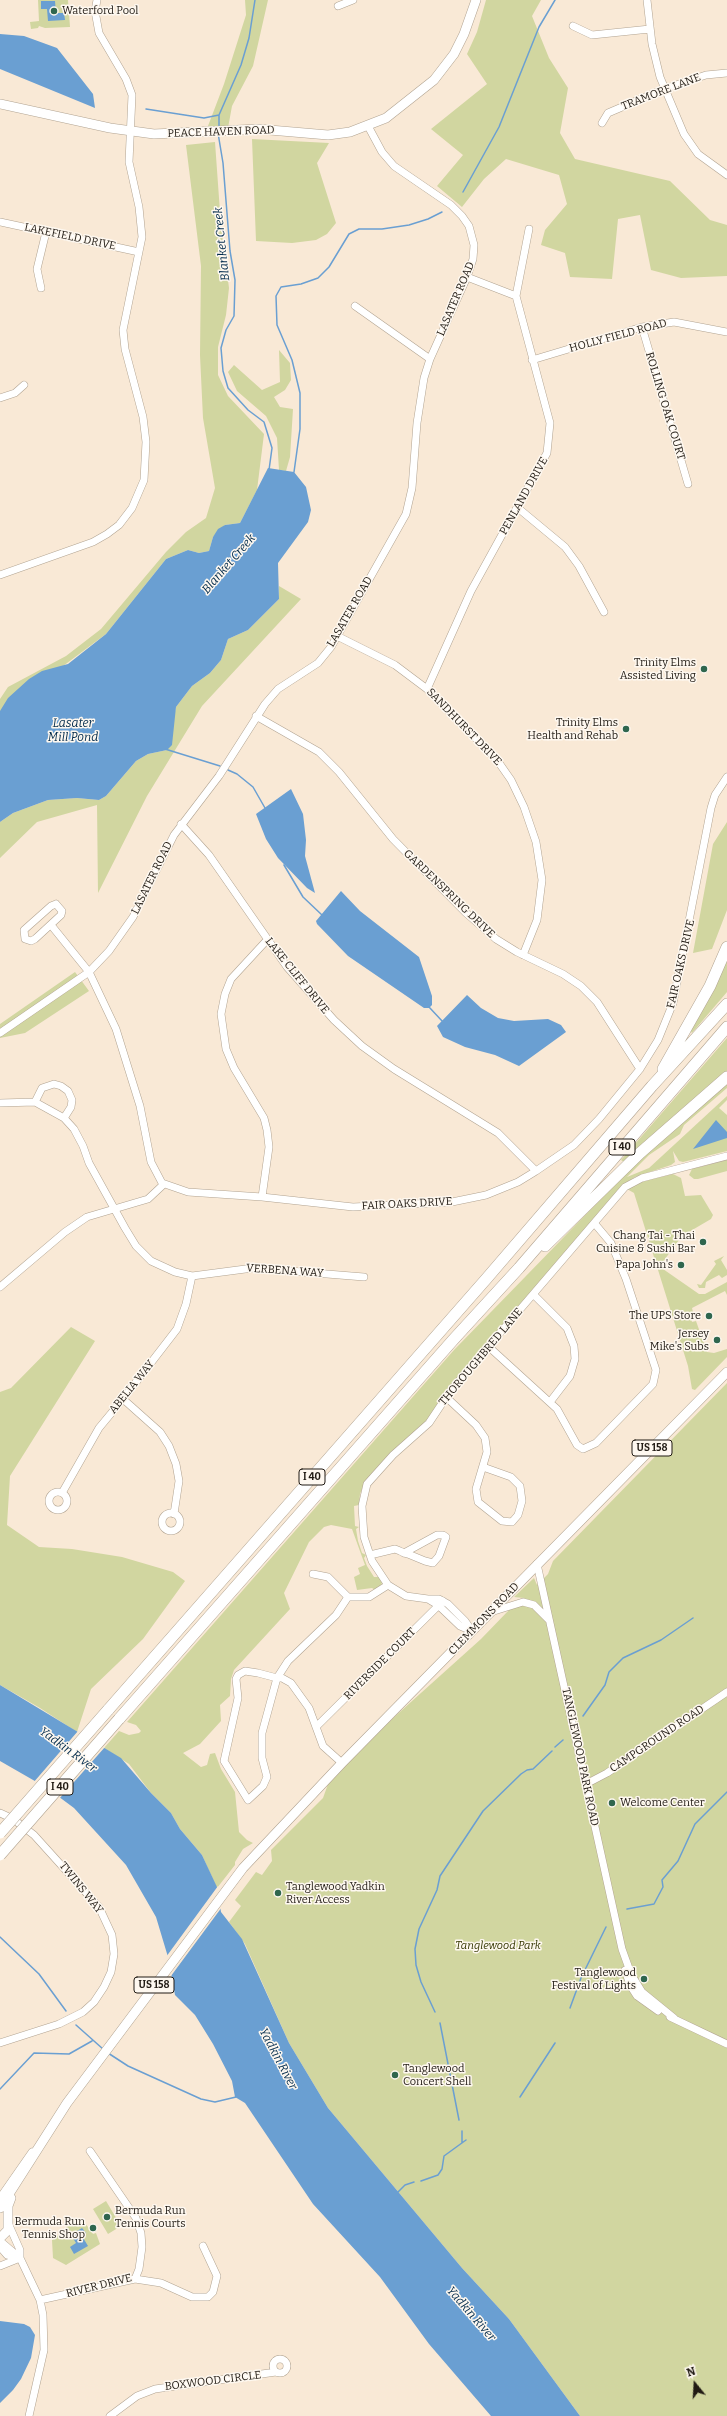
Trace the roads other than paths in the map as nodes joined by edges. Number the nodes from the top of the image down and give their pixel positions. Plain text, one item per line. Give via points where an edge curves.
1 (97, 0) edge
2 (353, 0) edge
3 (476, 0) edge
4 (647, 0) edge
5 (338, 6) dead end
6 (573, 26) dead end
7 (650, 29) junction
8 (727, 73) edge
9 (664, 89) junction
10 (0, 104) edge
11 (602, 124) dead end
12 (368, 126) junction
13 (131, 131) junction
14 (727, 176) edge
15 (0, 222) edge
16 (529, 229) dead end
17 (46, 232) junction
18 (139, 252) junction
19 (466, 277) junction
20 (41, 288) dead end
21 (516, 296) junction
22 (356, 306) dead end
23 (642, 328) junction
24 (727, 332) edge
25 (430, 359) junction
26 (532, 360) junction
27 (24, 385) dead end
28 (0, 398) edge
29 (688, 484) dead end
30 (518, 508) junction
31 (0, 575) edge
32 (604, 612) dead end
33 (337, 636) junction
34 (427, 689) junction
35 (256, 716) junction
36 (727, 776) edge
37 (180, 824) junction
38 (51, 925) junction
39 (267, 940) junction
40 (727, 947) edge
41 (523, 955) junction
42 (89, 972) junction
43 (727, 1004) edge
44 (727, 1027) edge
45 (0, 1033) edge
46 (640, 1069) junction
47 (727, 1078) edge
48 (652, 1086) junction
49 (36, 1102) junction
50 (0, 1103) edge
51 (64, 1118) junction
52 (727, 1156) edge
53 (536, 1171) junction
54 (164, 1184) junction
55 (262, 1197) junction
56 (116, 1209) junction
57 (595, 1224) junction
58 (519, 1268) junction
59 (192, 1276) junction
60 (364, 1276) dead end
61 (0, 1287) edge
62 (534, 1295) junction
63 (489, 1347) junction
64 (727, 1372) edge
65 (446, 1397) junction
66 (123, 1399) junction
67 (550, 1402) junction
68 (483, 1467) junction
69 (62, 1493) dead end
70 (174, 1514) dead end
71 (404, 1553) junction
72 (370, 1555) junction
73 (537, 1564) junction
74 (313, 1574) dead end
75 (388, 1585) junction
76 (348, 1597) junction
77 (441, 1603) junction
78 (491, 1612) junction
79 (551, 1625) junction
80 (472, 1631) junction
81 (278, 1678) junction
82 (727, 1692) edge
83 (316, 1727) junction
84 (342, 1763) junction
85 (586, 1784) junction
86 (0, 1814) edge
87 (0, 1833) edge
88 (0, 1855) edge
89 (0, 2043) edge
90 (727, 2044) edge
91 (54, 2123) junction
92 (90, 2151) dead end
93 (17, 2184) junction
94 (0, 2198) edge
95 (0, 2208) edge
96 (5, 2220) edge
97 (0, 2238) edge
98 (0, 2241) edge
99 (203, 2246) dead end
100 (0, 2248) edge
101 (20, 2258) junction
102 (0, 2266) edge
103 (135, 2279) junction
104 (40, 2300) junction
105 (276, 2372) dead end
106 (29, 2416) edge
107 (110, 2416) edge

1 - 13 street via 95,11 99,33 131,90
2 - 5 street
3 - 12 main road, PEACE HAVEN ROAD via 454,54 434,80 386,118
4 - 7 street
6 - 7 street via 592,35
7 - 9 street
8 - 9 street, TRAMORE LANE via 706,75
9 - 11 street, TRAMORE LANE via 608,113
9 - 14 street via 684,134 698,154
10 - 13 main road, PEACE HAVEN ROAD
12 - 13 main road, PEACE HAVEN ROAD via 328,134 267,129 154,134
12 - 19 street, LASATER ROAD via 382,152 394,166 451,204 466,220 472,233 474,251
13 - 18 street via 129,162 142,222
15 - 17 street, LAKEFIELD DRIVE
16 - 21 street
17 - 18 street, LAKEFIELD DRIVE
17 - 20 street via 38,269
18 - 31 street via 123,330 143,417 146,442 147,462 140,493 119,525 107,534 93,542
19 - 21 street
19 - 25 street, LASATER ROAD
21 - 26 street, PENLAND DRIVE
22 - 25 street
23 - 24 street, HOLLY FIELD ROAD via 674,322
23 - 26 street, HOLLY FIELD ROAD
23 - 29 street, ROLLING OAK COURT
25 - 33 street, LASATER ROAD via 420,398 412,488 406,514
26 - 30 street, PENLAND DRIVE via 550,423 549,438 547,453
27 - 28 street via 16,393
30 - 32 street via 566,547
30 - 34 street, PENLAND DRIVE via 471,591
33 - 34 street, SANDHURST DRIVE via 395,665
33 - 35 street, LASATER ROAD via 318,663 278,689
34 - 41 street, SANDHURST DRIVE via 497,760 511,780 524,807 536,842 542,880 537,920
35 - 37 street, LASATER ROAD via 219,776
35 - 41 street, GARDENSPRING DRIVE via 316,749 339,772 393,839 465,912 496,939
36 - 46 street, FAIR OAKS DRIVE via 715,795 711,808 673,1003 658,1040
37 - 39 street, LAKE CLIFF DRIVE via 209,855
37 - 42 street, LASATER ROAD via 162,855 133,917 109,951
38 - 38 street via 62,912 56,904 24,930 23,936 31,941
38 - 42 street
39 - 53 street, LAKE CLIFF DRIVE via 309,994 362,1046 394,1069 498,1133
39 - 55 street via 231,979 225,994 222,1014 226,1050 261,1113 267,1130 269,1147
40 - 48 highway via 706,992
41 - 46 street, GARDENSPRING DRIVE via 563,974 581,986 597,1002
42 - 45 street, LASATER ROAD
42 - 54 street via 116,1029 140,1106 151,1162
43 - 48 highway, I 40
44 - 58 highway, I 40
46 - 53 street, FAIR OAKS DRIVE via 574,1145
47 - 58 highway via 640,1153 532,1260
48 - 87 highway, I 40, bridge via 482,1284
49 - 50 street
49 - 51 street
49 - 51 street via 42,1088 54,1084 61,1086 68,1091 72,1100
51 - 56 street, VERBENA WAY via 84,1146 88,1164
52 - 57 street, THOROUGHBRED LANE via 632,1181
53 - 55 street, FAIR OAKS DRIVE via 518,1182 486,1195 452,1202 353,1207
54 - 55 street, FAIR OAKS DRIVE via 188,1192
54 - 56 street via 148,1199
56 - 59 street, VERBENA WAY via 136,1246 151,1261 175,1272
56 - 61 street via 87,1217 65,1232
57 - 62 street, THOROUGHBRED LANE
57 - 67 street via 611,1243 626,1279 656,1370 655,1380 596,1443 587,1449 577,1445 563,1416
58 - 88 highway, I 40, bridge
59 - 60 street, VERBENA WAY via 253,1268
59 - 66 street, ABELIA WAY via 177,1329
62 - 63 street, THOROUGHBRED LANE
62 - 67 street via 567,1328 575,1351 570,1376
63 - 65 street, THOROUGHBRED LANE
63 - 67 street
64 - 73 main road, CLEMMONS ROAD / US 158
65 - 68 street via 485,1437 487,1448
65 - 72 street, THOROUGHBRED LANE via 429,1423 393,1455 365,1489 362,1506 363,1526
66 - 69 street, ABELIA WAY via 99,1428
66 - 70 street via 160,1432 169,1446 179,1481
68 - 68 street via 476,1489 478,1502 502,1521 512,1522 517,1518 522,1501 520,1486 511,1477
71 - 71 street via 433,1563 439,1556 446,1537 437,1536
71 - 72 street via 392,1548
72 - 75 street, THOROUGHBRED LANE
73 - 78 main road, CLEMMONS ROAD / US 158
73 - 79 street, TANGLEWOOD PARK ROAD
74 - 76 street via 328,1577
75 - 76 street via 369,1597
75 - 77 street, THOROUGHBRED LANE via 406,1596
76 - 81 street via 336,1615 288,1661
77 - 80 street via 460,1626
77 - 83 street, RIVERSIDE COURT
78 - 79 street via 515,1602 528,1603 540,1609
78 - 80 main road, CLEMMONS ROAD / US 158
79 - 85 street, TANGLEWOOD PARK ROAD
80 - 84 main road, CLEMMONS ROAD / US 158
81 - 81 street via 245,1671 236,1679 238,1698 224,1761 248,1800 267,1779 262,1758 262,1733
81 - 83 street via 291,1683 297,1690 309,1708
82 - 85 street, CAMPGROUND ROAD via 607,1773
83 - 84 street via 323,1746
84 - 91 main road, CLEMMONS ROAD / US 158 via 243,1868
85 - 90 street, TANGLEWOOD PARK ROAD via 628,1981 637,1996 649,2006
86 - 89 street, TWINS WAY via 12,1819 34,1835 99,1907 112,1935 114,1954 111,1972 104,1987 83,2012 59,2024
91 - 93 main road, US 158
91 - 94 street via 21,2165
92 - 103 street, RIVER DRIVE via 136,2218 141,2233 142,2259
93 - 95 main road, US 158
93 - 96 main road, US 158
96 - 97 main road via 6,2232
96 - 101 street via 20,2250
98 - 101 street
99 - 103 street via 217,2276 213,2292 208,2297 192,2297 161,2283
100 - 101 street via 7,2255
101 - 102 street
101 - 104 street
103 - 104 street, RIVER DRIVE
104 - 106 street via 44,2350
105 - 107 street, BOXWOOD CIRCLE via 155,2389 137,2396

